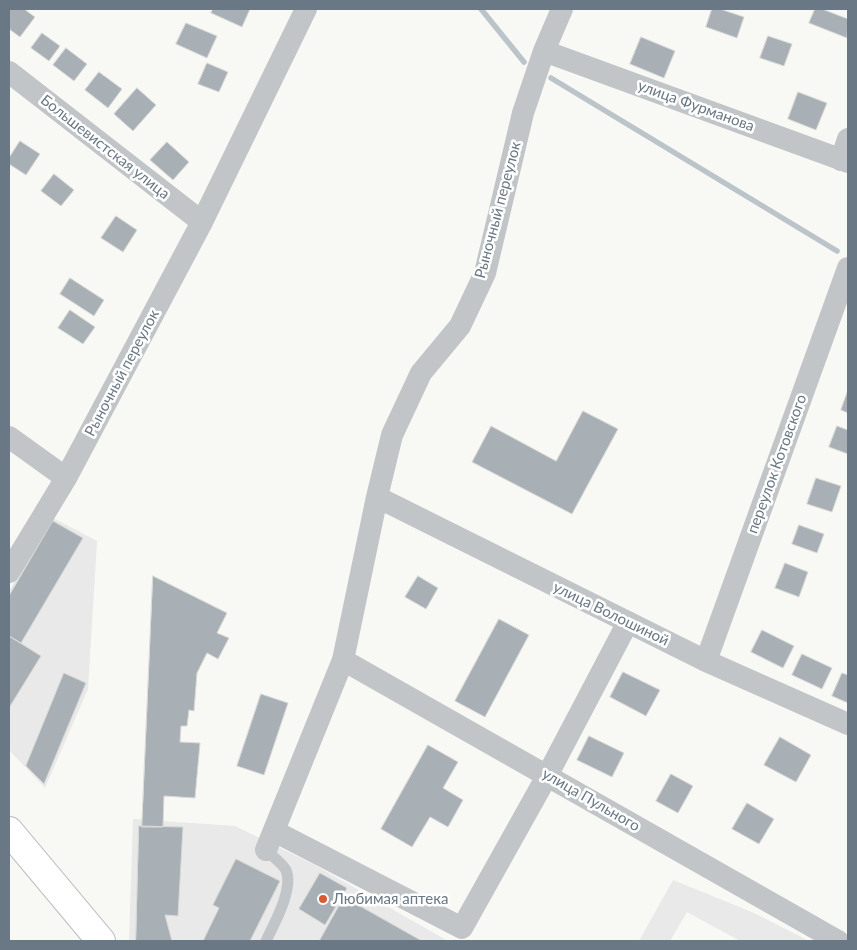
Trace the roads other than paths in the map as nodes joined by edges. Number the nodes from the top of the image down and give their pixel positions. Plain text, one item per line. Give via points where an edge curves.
1 (306, 9) edge
2 (562, 9) edge
3 (544, 51) junction
4 (9, 72) edge
5 (848, 139) edge
6 (845, 161) edge
7 (202, 222) junction
8 (848, 268) edge
9 (9, 437) edge
10 (66, 478) junction
11 (377, 497) junction
12 (9, 572) edge
13 (628, 622) junction
14 (343, 660) junction
15 (706, 661) junction
16 (848, 724) edge
17 (547, 776) junction
18 (9, 831) edge
19 (270, 840) junction
20 (101, 941) edge
21 (266, 941) edge
22 (838, 941) edge

1 - 7 street, Рыночный переулок
2 - 3 street, Рыночный переулок
3 - 6 street, улица Фурманова
3 - 11 street, Рыночный переулок via 523,113 485,272 460,326 421,373 392,435
4 - 7 street, Большевистская улица
5 - 6 street
7 - 10 street, Рыночный переулок
8 - 15 street, переулок Котовского
9 - 10 street
10 - 12 street, Рыночный переулок
11 - 13 street, улица Волошиной
11 - 14 street, Рыночный переулок
13 - 15 street, улица Волошиной
13 - 17 street
14 - 17 street, улица Пульного
14 - 19 street, Рыночный переулок
15 - 16 street, улица Волошиной
17 - 19 street via 462,928
17 - 22 street, улица Пульного
18 - 20 main road
19 - 21 lane via 286,870 288,886

